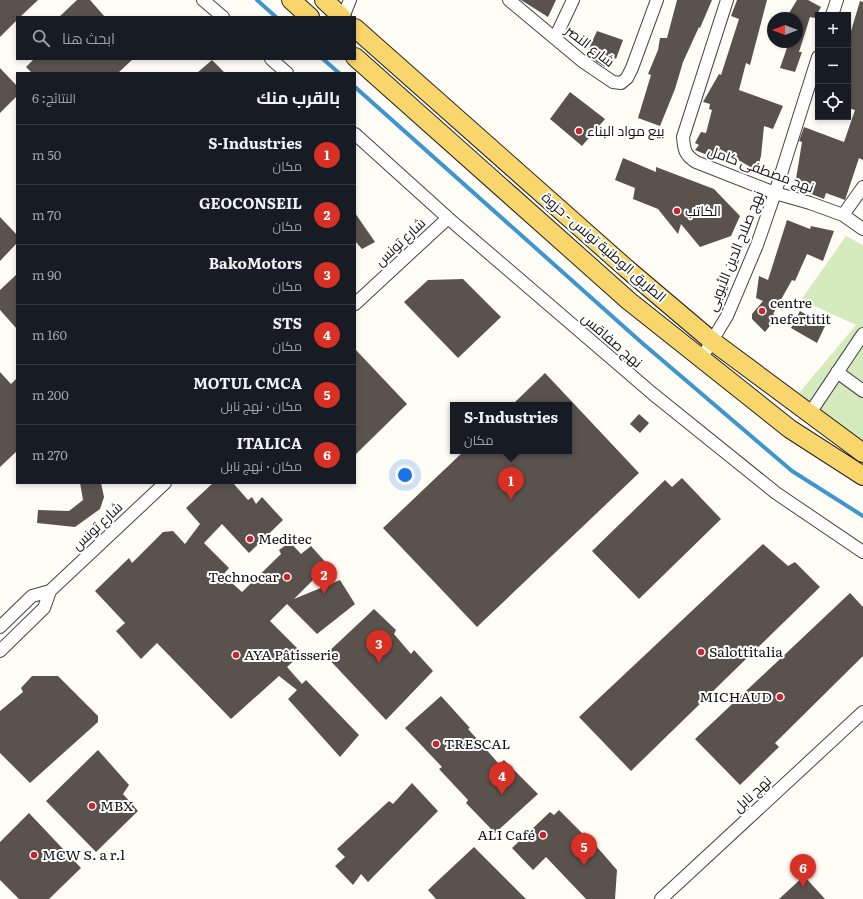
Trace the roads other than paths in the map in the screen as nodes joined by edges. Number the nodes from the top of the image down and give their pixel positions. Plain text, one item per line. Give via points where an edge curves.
1 (203, 0) edge
2 (291, 0) edge
3 (324, 0) edge
4 (350, 0) edge
5 (509, 0) edge
6 (573, 0) edge
7 (657, 0) edge
8 (727, 0) edge
9 (837, 0) edge
10 (833, 12) edge
11 (222, 16) edge
12 (309, 16) edge
13 (342, 16) edge
14 (343, 16) edge
15 (356, 29) edge
16 (555, 38) junction
17 (356, 58) edge
18 (272, 60) edge
19 (815, 66) edge
20 (286, 72) edge
21 (356, 135) edge
22 (863, 187) edge
23 (775, 192) junction
24 (843, 215) junction
25 (448, 218) junction
26 (863, 229) edge
27 (356, 303) edge
28 (863, 334) edge
29 (712, 341) junction
30 (701, 359) junction
31 (837, 372) junction
32 (863, 391) edge
33 (810, 413) junction
34 (863, 453) edge
35 (863, 476) edge
36 (164, 484) edge
37 (863, 552) edge
38 (50, 591) junction
39 (0, 627) edge
40 (0, 651) edge
41 (863, 712) edge
42 (661, 899) edge

1 - 11 street
2 - 12 main road
3 - 13 main road
4 - 14 street
5 - 16 street, شارع النصر
6 - 16 street
7 - 16 street, شارع النصر via 632,68 627,78 621,82 608,79
8 - 23 street, نهج مصطفى كامل via 683,137 684,148 688,157 696,162
9 - 10 street
15 - 29 main road, الطريق الوطنية تونس - حزوة
17 - 30 main road, الطريق الوطنية تونس - حزوة via 629,301
18 - 20 street
19 - 23 street, نهج صلاح الدين الأيوبي
21 - 25 street, نهج صفاقس
22 - 24 street
23 - 24 street, نهج مصطفى كامل
23 - 29 street, نهج صلاح الدين الأيوبي via 736,297
24 - 26 street, نهج مصطفى كامل
25 - 27 street, شارع تونس
25 - 37 street, نهج صفاقس via 684,419 776,493
28 - 31 street
29 - 30 street, نهج صلاح الدين الأيوبي
29 - 33 main road, الطريق الوطنية تونس - حزوة
30 - 35 main road, الطريق الوطنية تونس - حزوة via 790,429
31 - 32 street
31 - 33 street
33 - 34 main road, الطريق الوطنية تونس - حزوة
36 - 38 street, شارع تونس
38 - 39 street via 32,596
38 - 40 street via 44,608
41 - 42 street, نهج نابل

